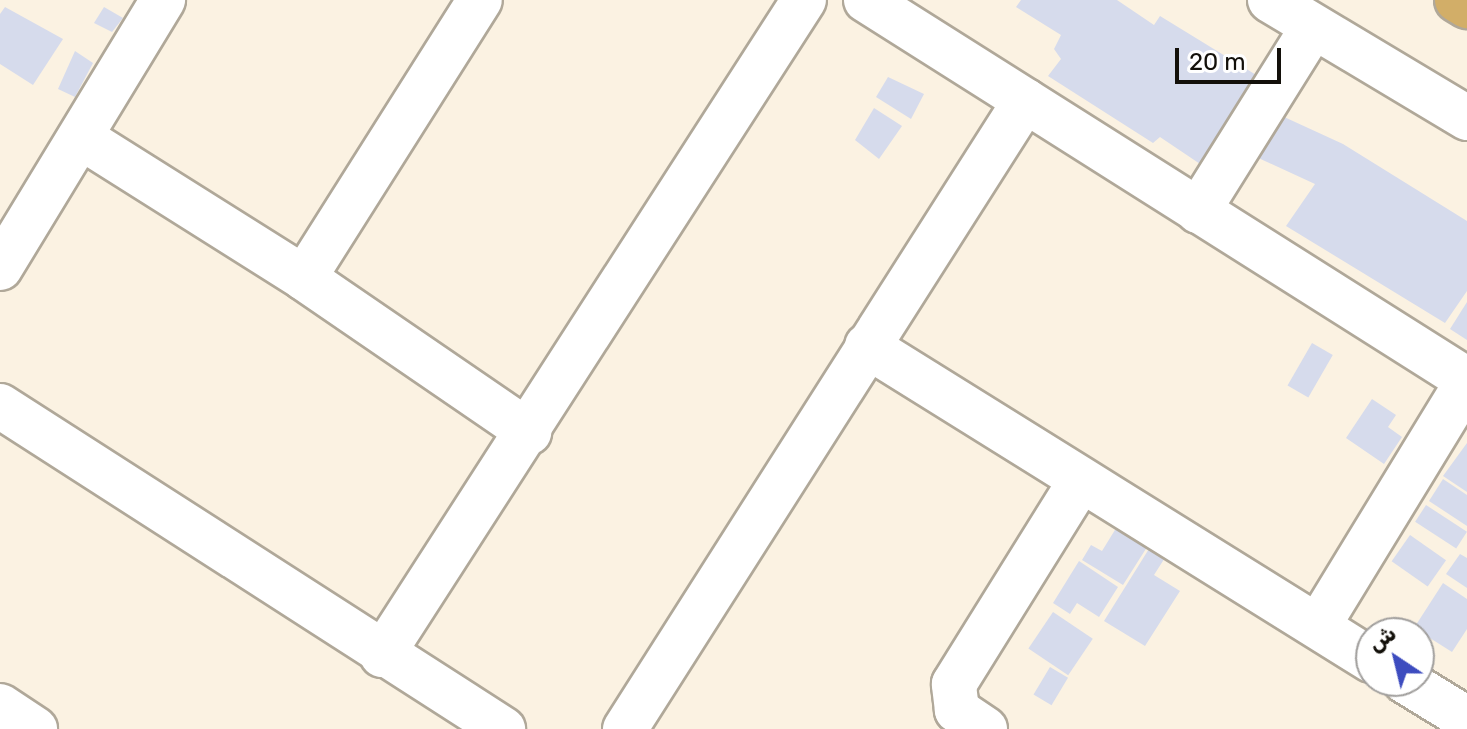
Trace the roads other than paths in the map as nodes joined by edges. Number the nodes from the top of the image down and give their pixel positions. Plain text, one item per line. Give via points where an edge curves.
1 (163, 0) edge
2 (480, 0) edge
3 (804, 0) edge
4 (866, 0) edge
5 (1270, 0) edge
6 (1457, 0) edge
7 (1467, 6) edge
8 (1313, 27) junction
9 (1025, 101) junction
10 (1467, 118) edge
11 (82, 138) junction
12 (1198, 211) junction
13 (0, 268) edge
14 (304, 278) junction
15 (867, 346) junction
16 (1467, 381) edge
17 (0, 406) edge
18 (529, 432) junction
19 (1081, 480) junction
20 (1318, 626) junction
21 (1355, 650) edge
22 (382, 655) junction
23 (1431, 697) edge
24 (1467, 719) edge
25 (630, 727) edge
26 (503, 729) edge
27 (985, 729) edge

1 - 11 street
2 - 14 street
3 - 18 street
4 - 9 street
5 - 8 street
6 - 7 highway
8 - 10 street
8 - 12 street
9 - 12 street
9 - 15 street
11 - 13 street
11 - 14 street
12 - 16 street
14 - 18 street
15 - 19 street
15 - 25 street
16 - 20 street
17 - 22 street
18 - 22 street
19 - 20 street
19 - 27 street via 954,684 957,710
20 - 21 street
22 - 26 street
23 - 24 street

